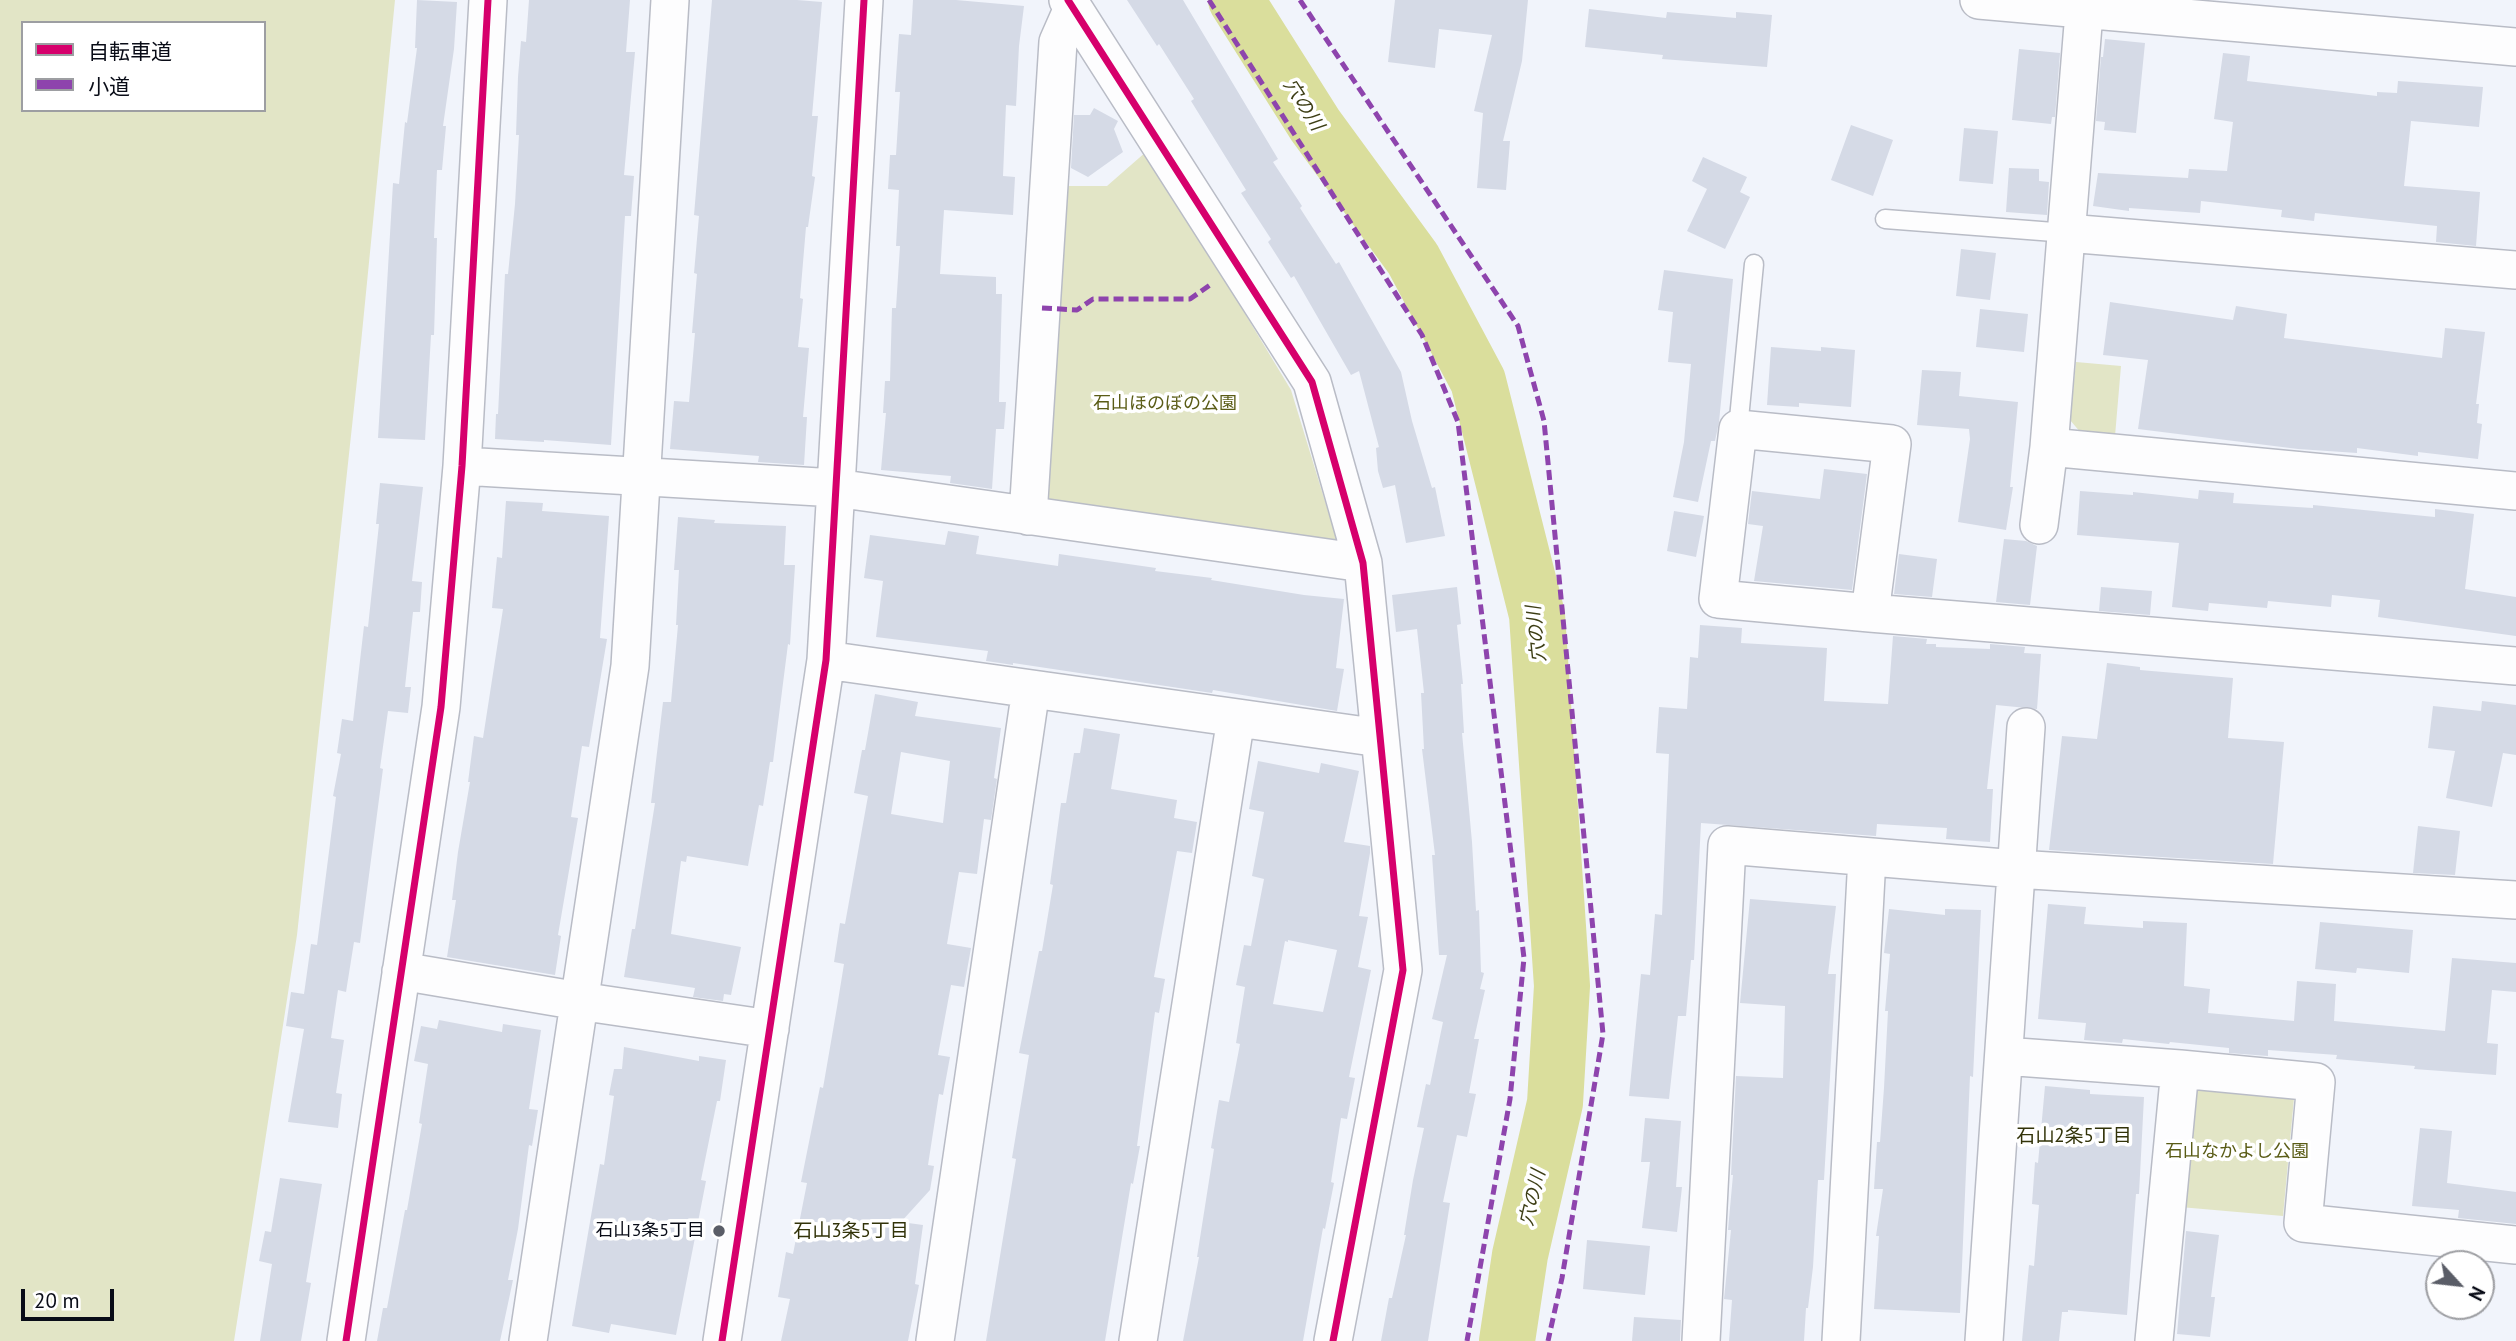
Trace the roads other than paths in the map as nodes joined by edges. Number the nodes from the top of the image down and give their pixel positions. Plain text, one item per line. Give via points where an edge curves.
1 (488, 0) edge
2 (670, 0) edge
3 (864, 0) edge
4 (1979, 0) edge
5 (1070, 4) edge
6 (2084, 5) edge
7 (2317, 15) edge
8 (2516, 47) edge
9 (1885, 219) dead end
10 (2067, 233) junction
11 (1754, 264) dead end
12 (2516, 270) edge
13 (1738, 429) junction
14 (2049, 447) junction
15 (462, 466) junction
16 (641, 475) junction
17 (836, 488) junction
18 (2516, 491) edge
19 (1028, 516) junction
20 (2039, 525) dead end
21 (1363, 563) junction
22 (1870, 613) junction
23 (826, 660) junction
24 (2516, 666) edge
25 (1031, 689) junction
26 (1236, 718) junction
27 (2026, 727) dead end
28 (1380, 738) junction
29 (1867, 857) junction
30 (2016, 869) junction
31 (2516, 900) edge
32 (401, 971) junction
33 (579, 1001) junction
34 (770, 1029) junction
35 (2004, 1056) junction
36 (2180, 1069) junction
37 (2516, 1245) edge
38 (346, 1341) edge
39 (528, 1341) edge
40 (722, 1341) edge
41 (935, 1341) edge
42 (1138, 1341) edge
43 (1333, 1341) edge
44 (1701, 1341) edge
45 (1841, 1341) edge
46 (1984, 1341) edge
47 (2154, 1341) edge

1 - 15 street
2 - 16 street
3 - 17 street
4 - 6 street
5 - 19 street via 1058,42
5 - 21 street via 1312,382
6 - 7 street
6 - 10 street
7 - 8 street
9 - 10 lane
10 - 12 street
10 - 14 street
11 - 13 lane
13 - 22 street via 1718,599
13 - 22 street via 1892,444
14 - 18 street
14 - 20 street
15 - 16 street
15 - 32 street via 441,707
16 - 17 street
16 - 33 street via 629,666
17 - 19 street
17 - 23 street
19 - 21 street
21 - 28 street
22 - 24 street
23 - 25 street
23 - 34 street
25 - 26 street
25 - 41 street
26 - 28 street
26 - 42 street
27 - 30 street
28 - 43 street via 1403,970
29 - 30 street
29 - 44 street via 1727,845
29 - 45 street
30 - 31 street
30 - 35 street
32 - 33 street
32 - 38 street
33 - 34 street
33 - 39 street
34 - 40 street
35 - 36 street
35 - 46 street
36 - 37 street via 2316,1082 2303,1223
36 - 47 street

